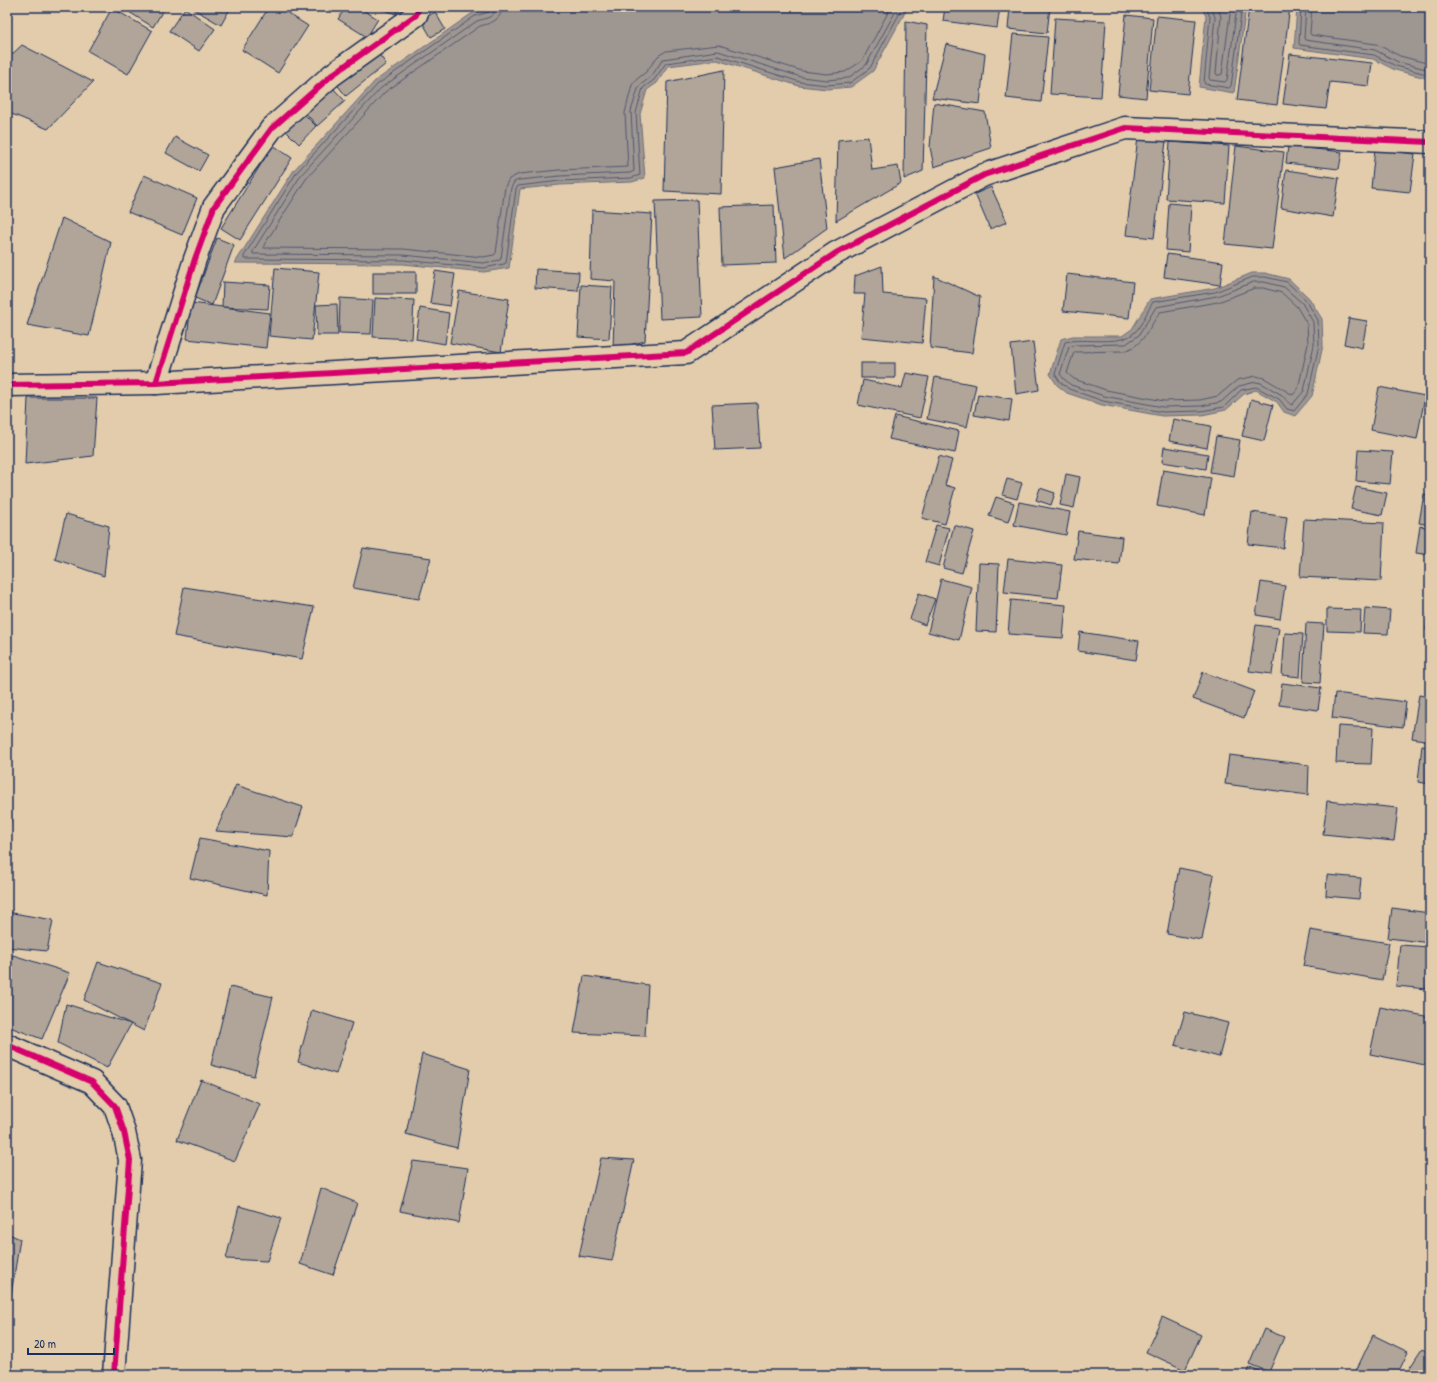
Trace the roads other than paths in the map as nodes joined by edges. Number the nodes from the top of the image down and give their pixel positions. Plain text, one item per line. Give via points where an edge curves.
1 (419, 7) edge
2 (1430, 142) edge
3 (156, 383) junction
4 (7, 385) edge
5 (7, 1046) edge
6 (114, 1375) edge

1 - 3 street via 416,15 332,75 272,128 214,207
2 - 3 street via 1125,128 984,175 836,253 686,353
3 - 4 street
5 - 6 street via 92,1082 115,1106 124,1132 130,1160

